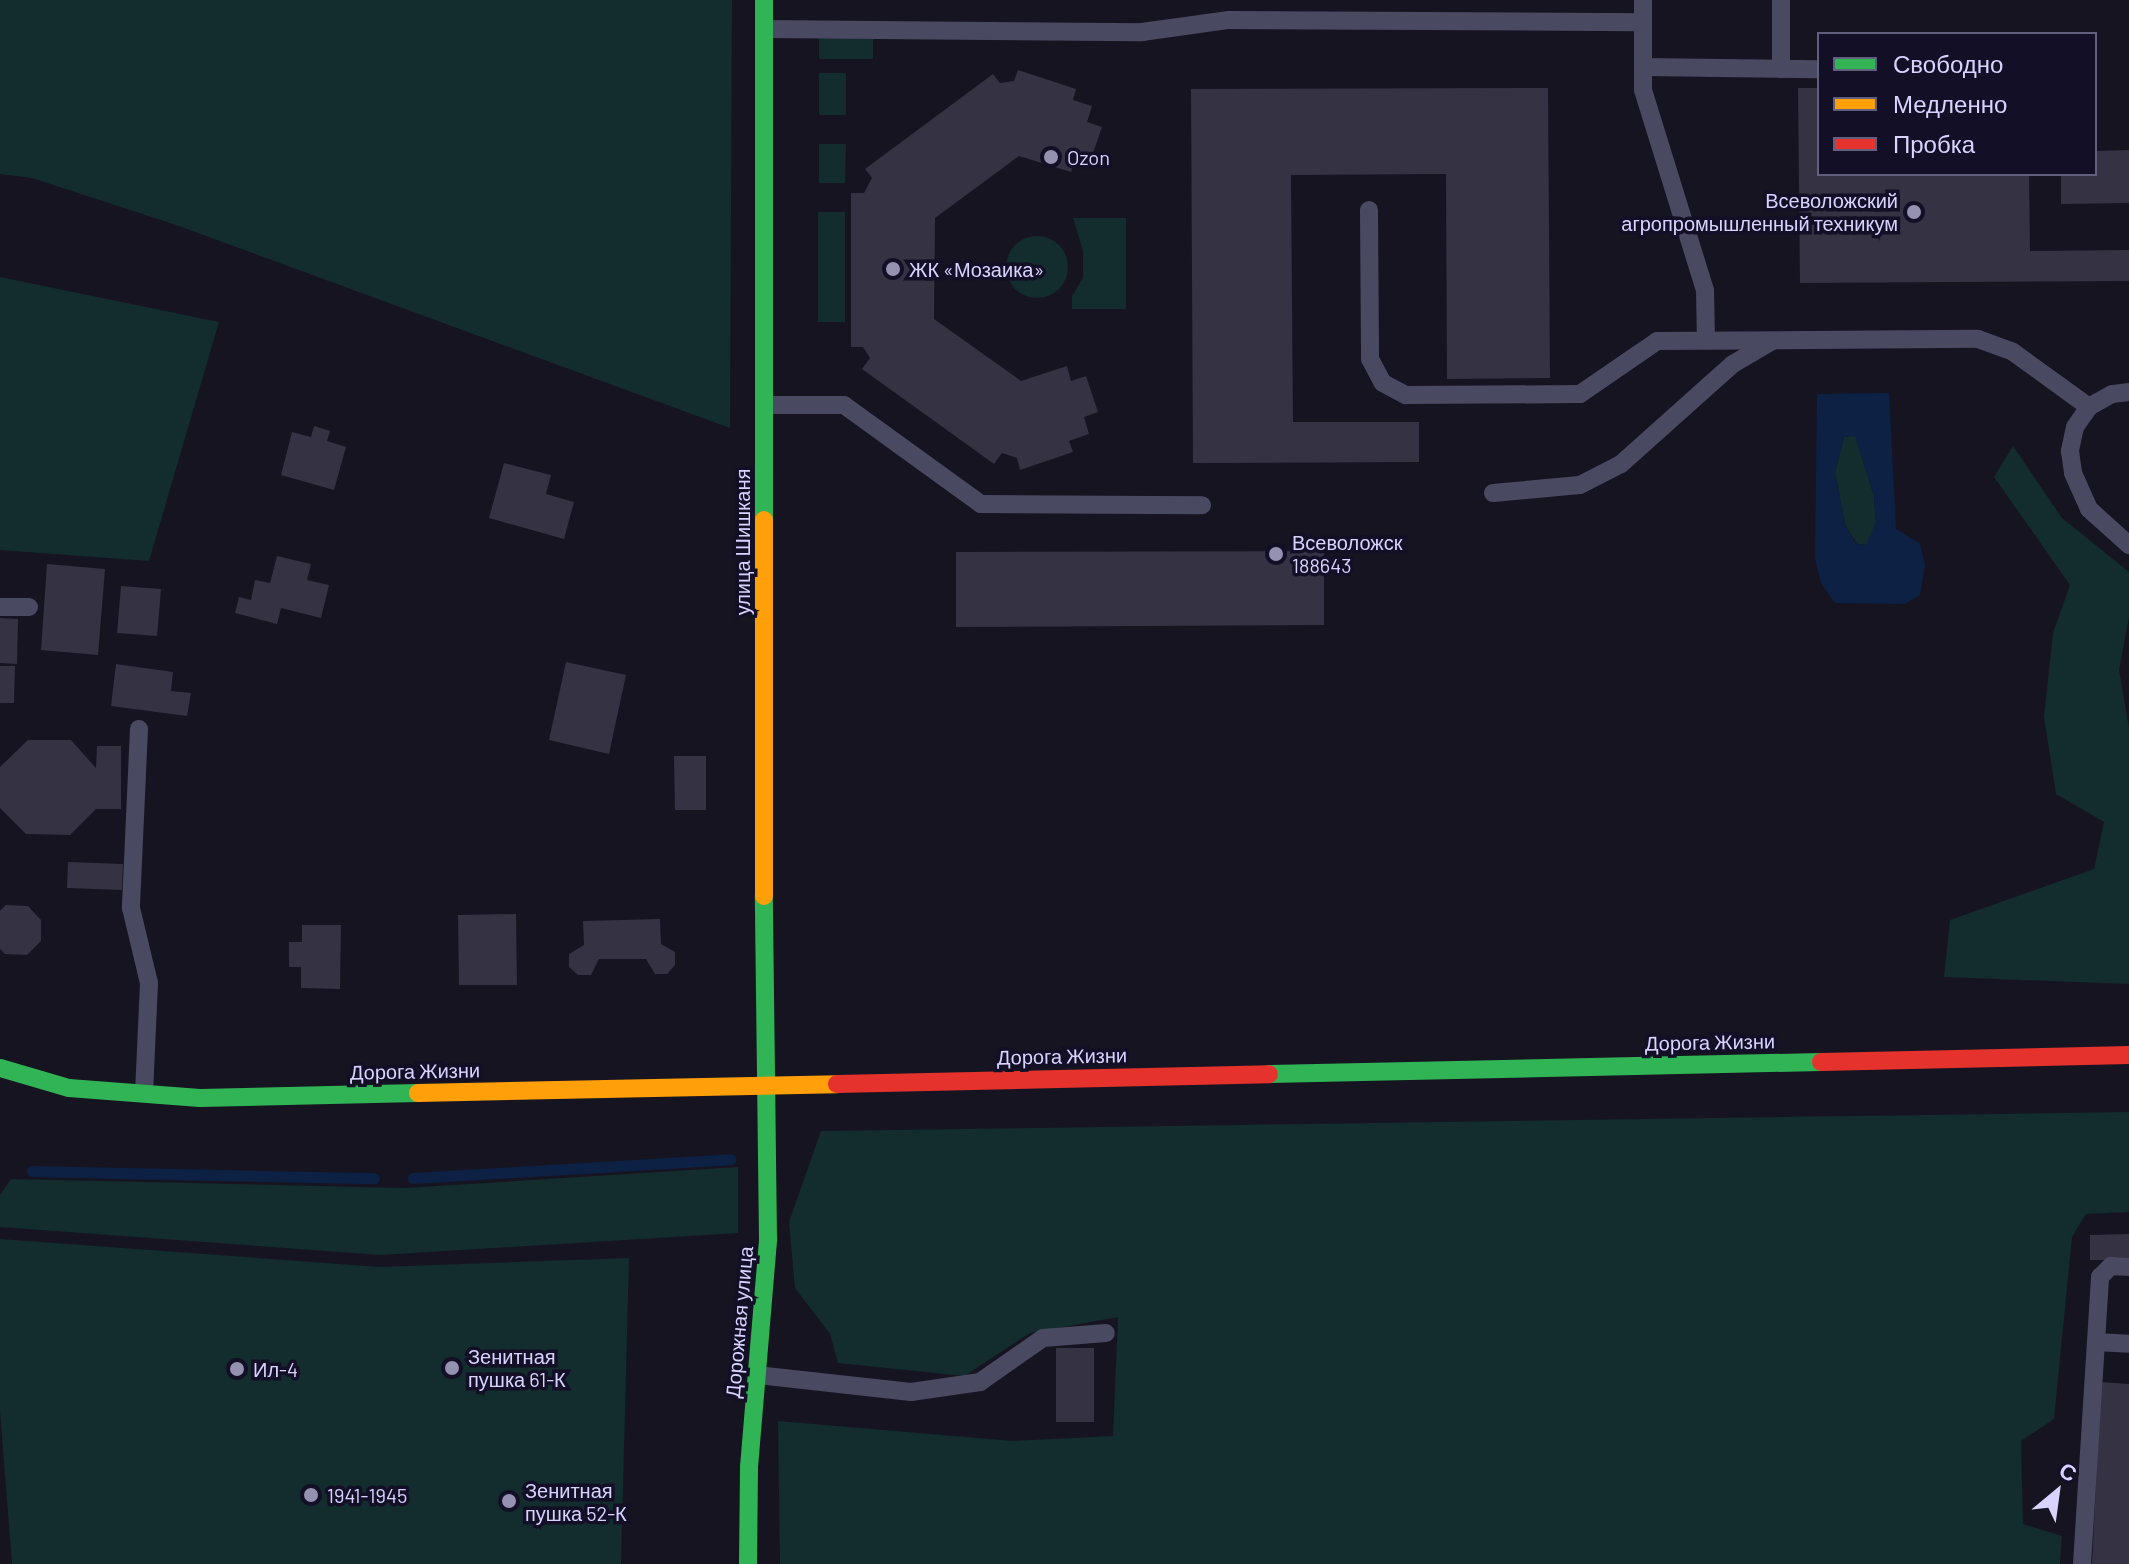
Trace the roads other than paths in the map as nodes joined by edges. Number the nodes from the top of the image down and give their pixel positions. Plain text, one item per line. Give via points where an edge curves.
1 (764, 0) edge
2 (1643, 0) edge
3 (1781, 0) edge
4 (1643, 22) junction
5 (764, 29) junction
6 (1643, 67) junction
7 (1781, 69) junction
8 (1817, 69) edge
9 (1369, 210) dead end
10 (1706, 340) junction
11 (1775, 340) junction
12 (2129, 392) edge
13 (764, 405) junction
14 (2089, 407) junction
15 (1493, 493) dead end
16 (1202, 505) dead end
17 (2129, 545) edge
18 (0, 607) edge
19 (29, 607) dead end
20 (139, 729) dead end
21 (2129, 1055) edge
22 (0, 1068) edge
23 (770, 1084) junction
24 (144, 1096) junction
25 (2129, 1267) edge
26 (1106, 1333) dead end
27 (2096, 1342) junction
28 (2129, 1344) edge
29 (757, 1375) junction
30 (748, 1564) edge
31 (2082, 1564) edge

1 - 5 main road, улица Шишканя
2 - 4 lane
3 - 7 lane
4 - 5 lane via 1229,20 1142,32
4 - 6 lane
5 - 13 main road, улица Шишканя
6 - 7 lane
6 - 10 lane via 1643,90 1705,290
7 - 8 lane
9 - 10 lane via 1370,359 1383,383 1406,395 1580,394 1657,341
10 - 11 lane
11 - 14 lane via 1978,339 2013,352
11 - 15 lane via 1733,364 1621,464 1580,485
12 - 14 lane via 2112,394
13 - 16 lane via 844,405 981,504
13 - 23 main road, улица Шишканя via 764,965
14 - 17 lane via 2075,427 2073,473 2089,509
18 - 19 lane
20 - 24 lane via 131,908 149,983
21 - 23 main road, Дорога Жизни
22 - 24 main road, Дорога Жизни via 69,1088
23 - 24 main road, Дорога Жизни
23 - 29 main road, Дорожная улица via 768,1239
25 - 27 lane via 2111,1266 2100,1277
26 - 29 lane via 1043,1338 980,1382 911,1392
27 - 28 lane
27 - 31 lane
29 - 30 main road, Дорожная улица

